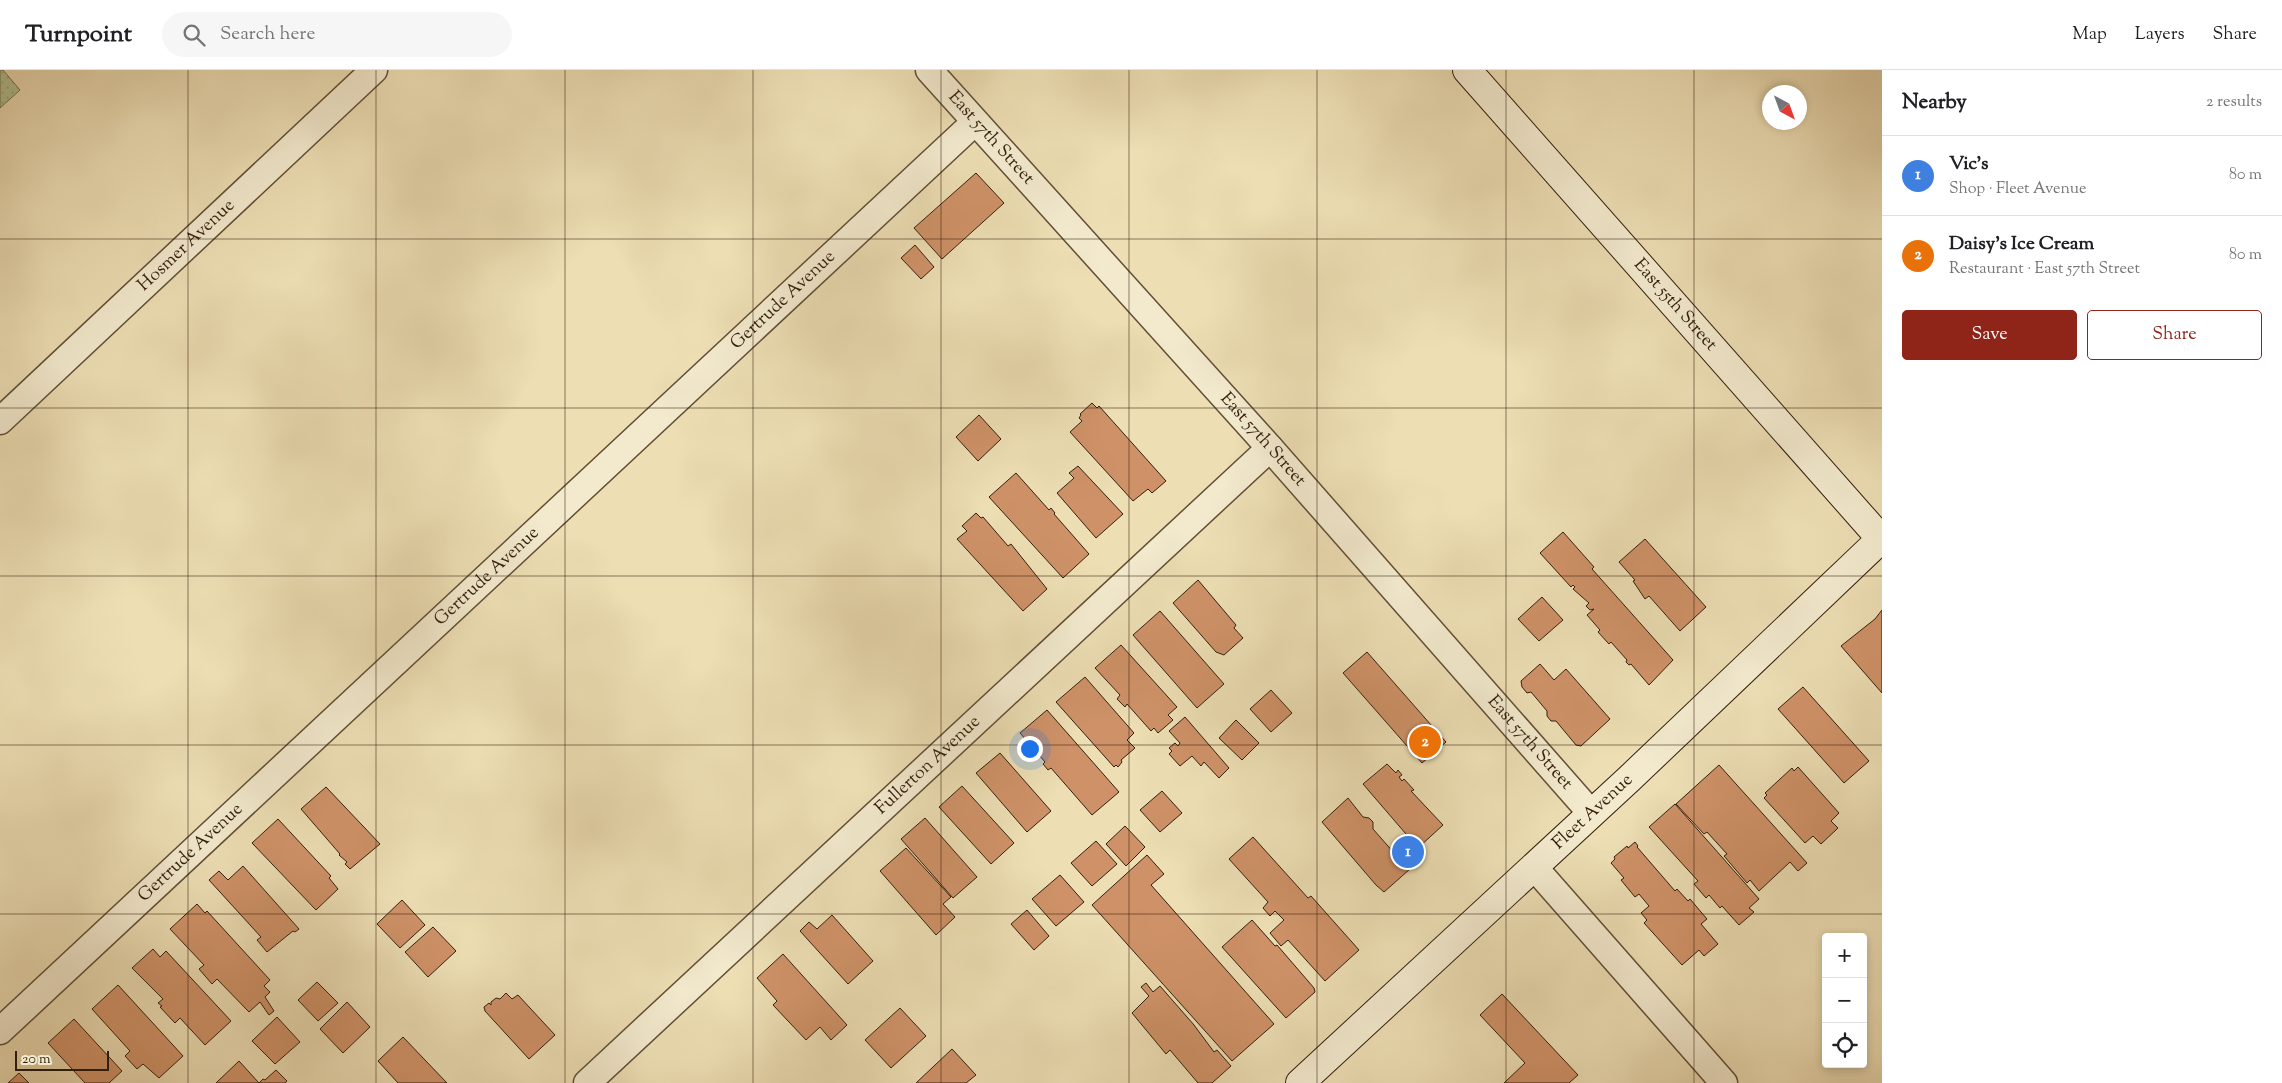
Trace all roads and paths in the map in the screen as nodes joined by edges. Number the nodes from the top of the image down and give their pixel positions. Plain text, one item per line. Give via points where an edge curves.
1 (374, 70) edge
2 (929, 70) edge
3 (1467, 70) edge
4 (975, 122) junction
5 (0, 421) edge
6 (1270, 448) junction
7 (1882, 539) edge
8 (1591, 813) junction
9 (1534, 867) junction
10 (0, 1031) edge
11 (587, 1083) edge
12 (1300, 1083) edge
13 (1724, 1083) edge

1 - 5 street, Hosmer Avenue
2 - 4 street, East 57th Street
3 - 7 street, East 55th Street
4 - 6 street, East 57th Street
4 - 10 street, Gertrude Avenue
6 - 8 street, East 57th Street
6 - 11 street, Fullerton Avenue
7 - 8 street, Fleet Avenue
8 - 9 street, Fleet Avenue
9 - 12 street, Fleet Avenue
9 - 13 street

